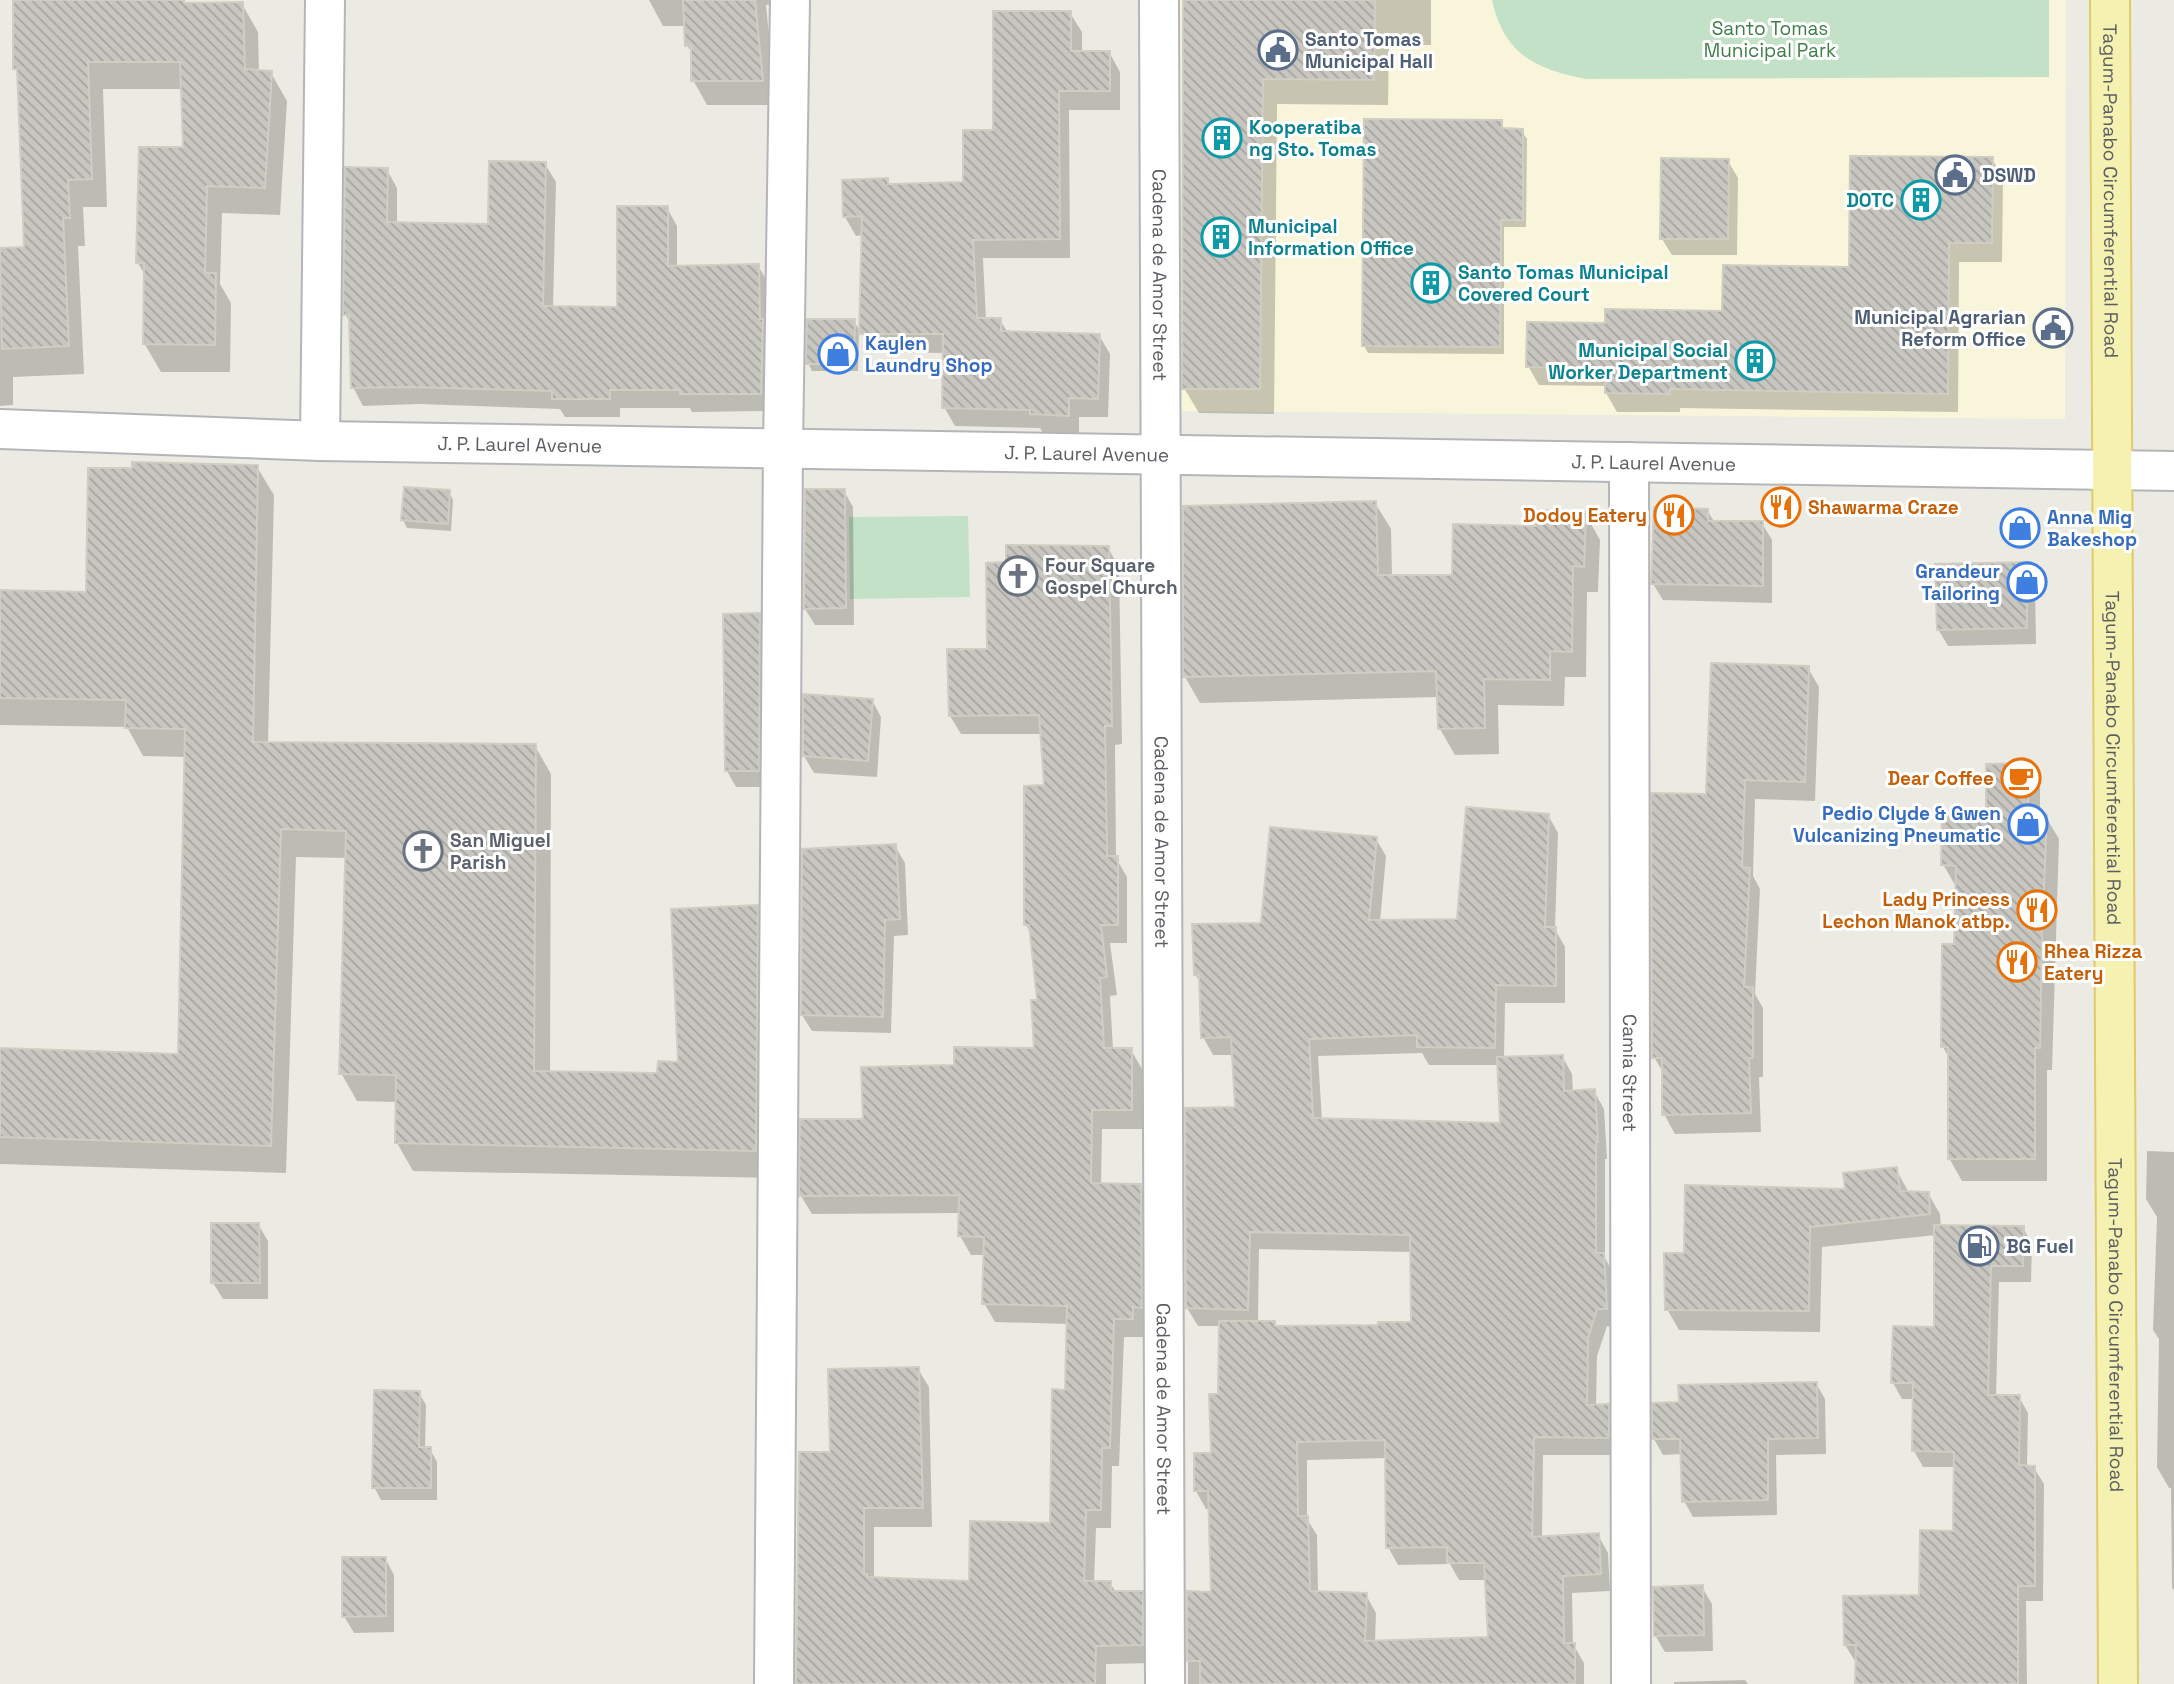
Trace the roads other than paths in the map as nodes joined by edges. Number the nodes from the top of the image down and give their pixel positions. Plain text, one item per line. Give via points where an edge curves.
1 (325, 0) edge
2 (790, 0) edge
3 (1159, 0) edge
4 (2110, 0) edge
5 (0, 429) edge
6 (320, 441) junction
7 (783, 448) junction
8 (1161, 454) junction
9 (1629, 462) junction
10 (2111, 469) junction
11 (2174, 471) edge
12 (774, 1684) edge
13 (1165, 1684) edge
14 (1631, 1684) edge
15 (2118, 1684) edge

1 - 6 street
2 - 7 street
3 - 8 street, Cadena de Amor Street
4 - 10 main road, Tagum-Panabo Circumferential Road
5 - 6 street, J. P. Laurel Avenue
6 - 7 street, J. P. Laurel Avenue
7 - 8 street, J. P. Laurel Avenue
7 - 12 street
8 - 9 street, J. P. Laurel Avenue
8 - 13 street, Cadena de Amor Street
9 - 10 street, J. P. Laurel Avenue
9 - 14 street, Camia Street
10 - 11 street, J. P. Laurel Avenue
10 - 15 main road, Tagum-Panabo Circumferential Road

